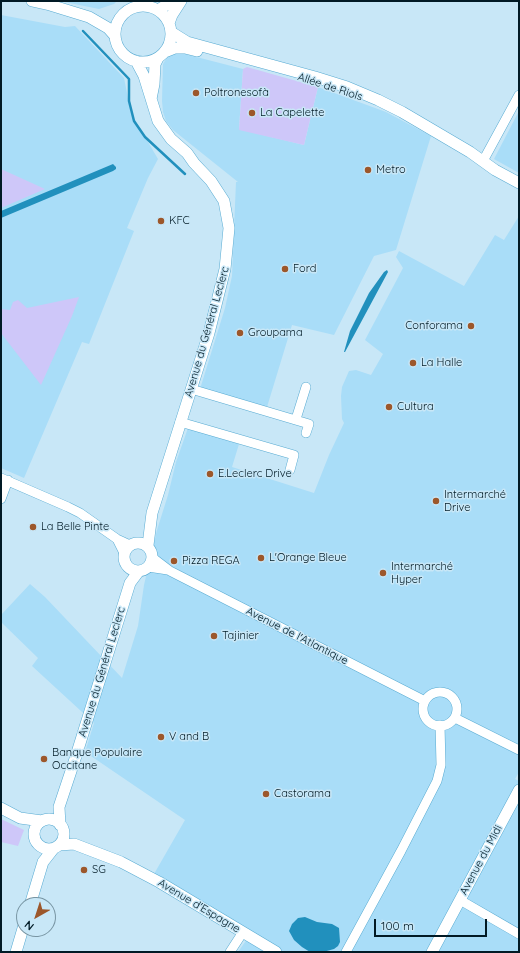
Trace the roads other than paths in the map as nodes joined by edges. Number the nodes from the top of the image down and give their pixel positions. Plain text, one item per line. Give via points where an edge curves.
1 (32, 1) edge
2 (173, 1) edge
3 (181, 1) edge
4 (152, 6) edge
5 (127, 9) edge
6 (89, 17) junction
7 (170, 28) junction
8 (115, 36) junction
9 (161, 55) junction
10 (136, 61) junction
11 (519, 95) edge
12 (151, 100) junction
13 (483, 161) junction
14 (519, 179) edge
15 (519, 183) edge
16 (306, 387) dead end
17 (191, 389) junction
18 (296, 419) junction
19 (180, 422) junction
20 (306, 434) dead end
21 (290, 470) dead end
22 (4, 479) edge
23 (1, 499) edge
24 (135, 546) junction
25 (147, 565) junction
26 (128, 566) junction
27 (130, 582) junction
28 (425, 701) junction
29 (455, 718) junction
30 (440, 726) junction
31 (519, 750) edge
32 (519, 790) edge
33 (59, 807) junction
34 (1, 808) edge
35 (23, 818) junction
36 (46, 820) junction
37 (62, 827) junction
38 (36, 840) junction
39 (57, 847) junction
40 (88, 849) junction
41 (43, 862) junction
42 (32, 897) edge
43 (460, 900) junction
44 (243, 932) junction
45 (519, 934) edge
46 (20, 937) edge
47 (16, 952) edge
48 (230, 952) edge
49 (276, 952) edge
50 (346, 952) edge
51 (432, 952) edge

1 - 6 street
2 - 4 street
3 - 7 street via 172,15
4 - 5 street
4 - 7 street via 164,16
5 - 6 street via 110,19
5 - 8 street via 118,22
6 - 8 street via 108,28
7 - 9 street via 171,40
7 - 13 street, Allée de Riols via 187,42 347,87 378,100
8 - 10 street via 122,52
9 - 10 street via 151,61
9 - 12 street, Avenue du Général Leclerc via 155,64
9 - 13 street, Allée de Riols via 175,48 185,48 346,91 377,103
10 - 12 street, Avenue du Général Leclerc via 144,76
11 - 13 street
12 - 17 street, Avenue du Général Leclerc via 164,131 187,153 224,200 229,228 226,268
13 - 14 street, Allée de Riols
13 - 15 street, Allée de Riols
16 - 18 street
17 - 18 street
17 - 19 street, Avenue du Général Leclerc
18 - 20 street via 309,424
19 - 21 street via 294,455
19 - 24 street, Avenue du Général Leclerc via 152,513
22 - 23 street
22 - 24 street via 80,513 117,539
24 - 25 street via 152,552
24 - 26 street, Avenue du Général Leclerc via 125,562
25 - 26 street via 131,569
25 - 27 street, Avenue du Général Leclerc
25 - 28 street, Avenue de l'Atlantique via 170,571
26 - 27 street, Avenue du Général Leclerc
27 - 33 street, Avenue du Général Leclerc
28 - 29 street via 437,692 447,693 457,704
28 - 30 street via 426,717 430,722
29 - 30 street
29 - 31 street
30 - 50 street via 440,774
32 - 43 street, Avenue du Midi
33 - 36 street, Avenue du Général Leclerc
33 - 37 street, Avenue du Général Leclerc
34 - 35 street
35 - 36 street
35 - 38 street
36 - 37 street via 55,821
36 - 38 street via 36,828
37 - 39 street via 64,838
37 - 40 street via 74,841
38 - 39 street via 44,848
38 - 41 street
39 - 40 street via 67,843
39 - 41 street
40 - 44 street, Avenue d'Espagne via 121,862 159,882
41 - 42 street
43 - 45 street
43 - 51 street, Avenue du Midi
44 - 48 street
44 - 49 street, Avenue d'Espagne
46 - 47 street

